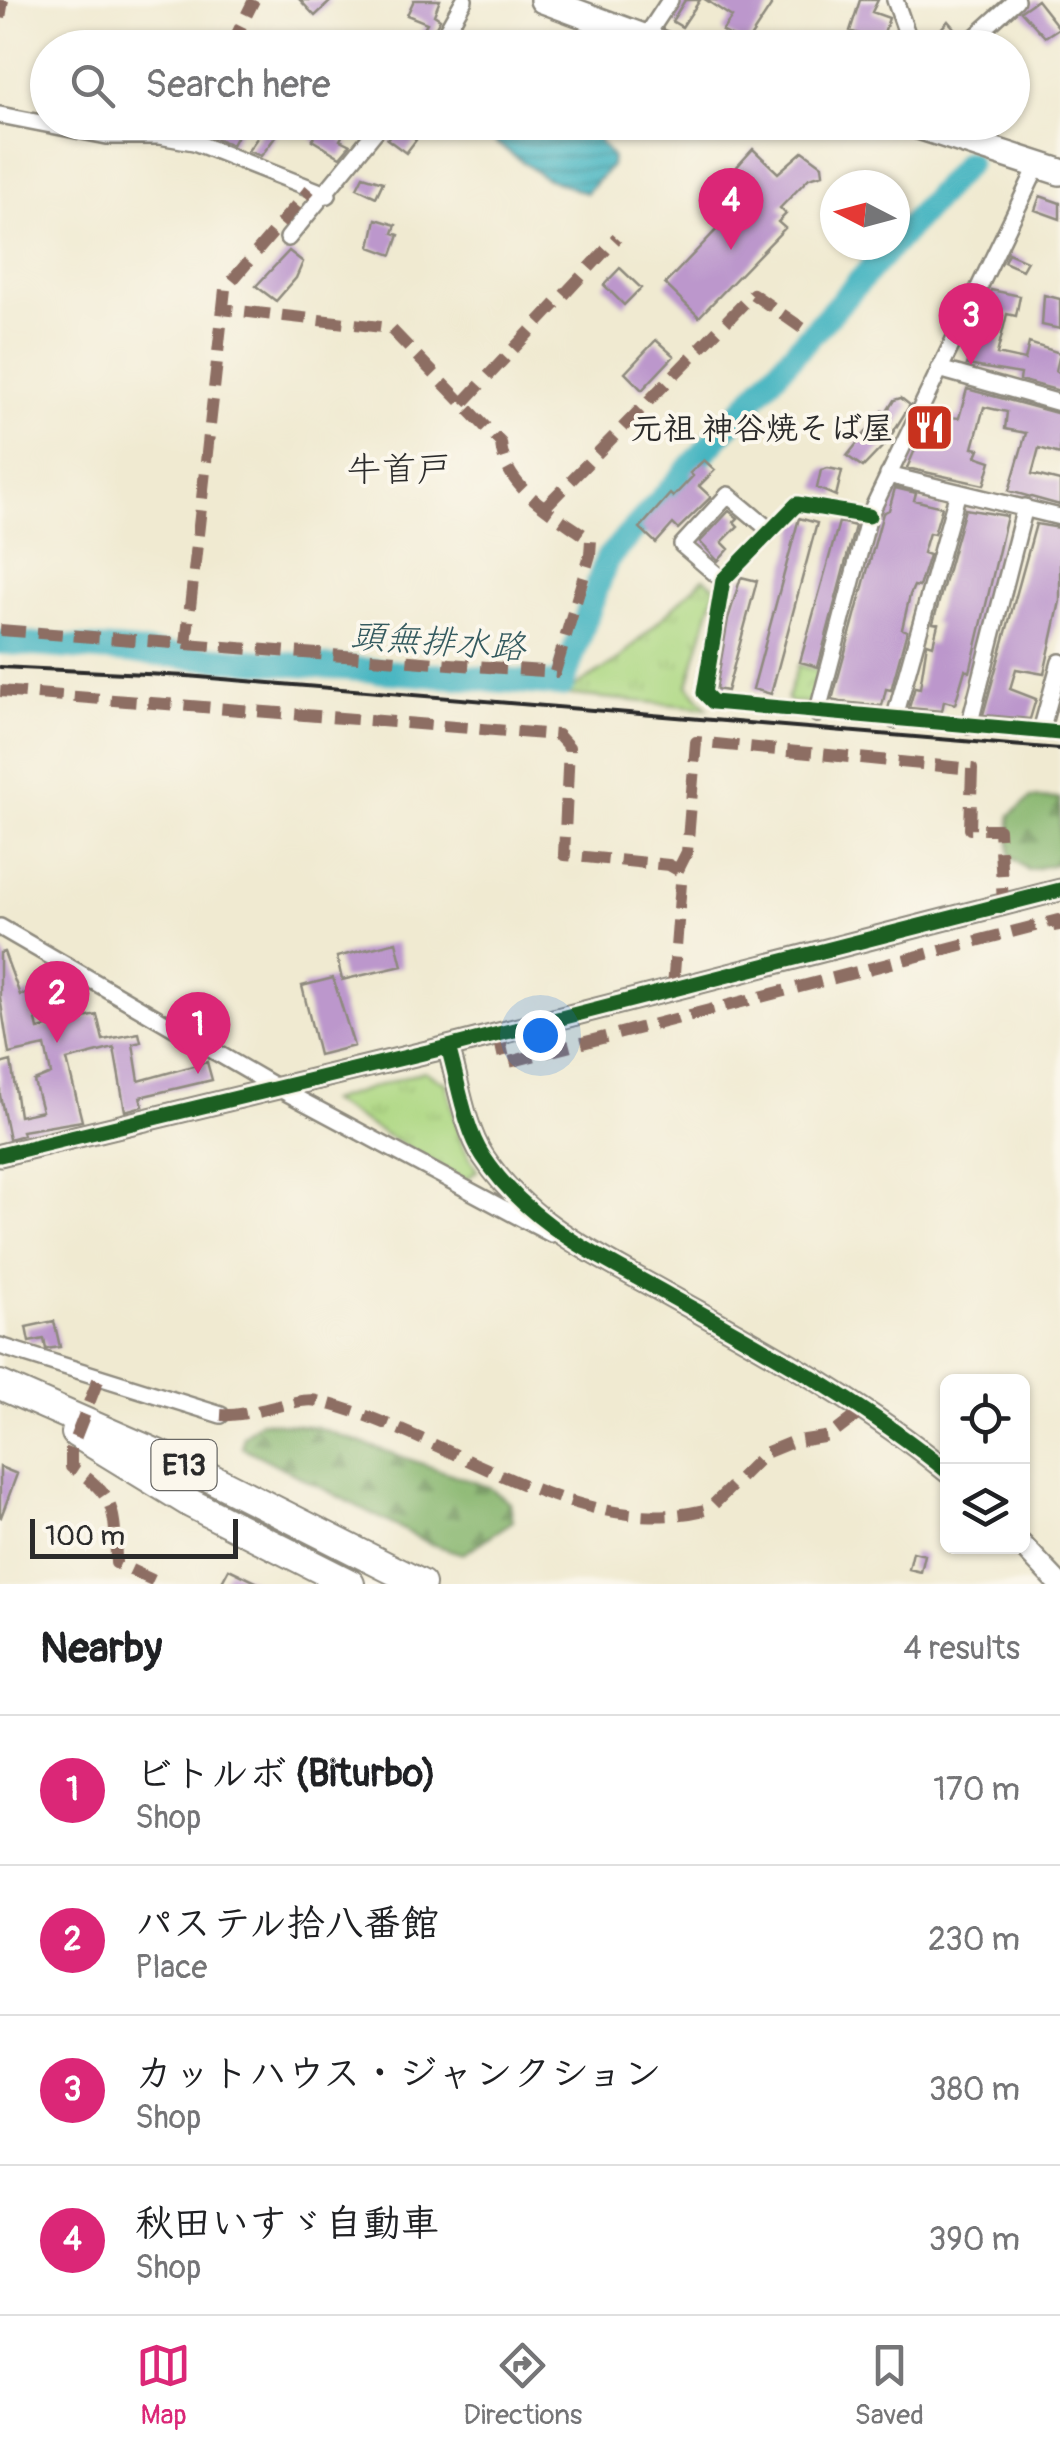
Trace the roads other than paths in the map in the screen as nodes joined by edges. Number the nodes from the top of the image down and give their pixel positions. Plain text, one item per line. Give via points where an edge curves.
1 (464, 0) edge
2 (543, 0) edge
3 (670, 0) edge
4 (895, 0) edge
5 (1016, 0) edge
6 (446, 30) edge
7 (624, 30) edge
8 (651, 30) edge
9 (906, 30) edge
10 (983, 30) edge
11 (0, 114) edge
12 (30, 120) edge
13 (182, 140) edge
14 (370, 140) edge
15 (962, 140) edge
16 (1049, 168) edge
17 (328, 196) junction
18 (288, 238) dead end
19 (939, 370) junction
20 (1060, 403) edge
21 (888, 475) junction
22 (958, 492) junction
23 (1025, 507) junction
24 (869, 516) junction
25 (1060, 518) edge
26 (771, 531) junction
27 (723, 580) junction
28 (1060, 662) edge
29 (816, 714) junction
30 (894, 720) junction
31 (969, 726) junction
32 (1041, 732) junction
33 (1060, 733) edge
34 (1060, 890) edge
35 (0, 927) edge
36 (448, 1047) junction
37 (274, 1086) junction
38 (0, 1155) edge
39 (590, 1255) junction
40 (0, 1346) edge
41 (0, 1385) edge
42 (0, 1402) edge
43 (221, 1415) dead end
44 (940, 1466) edge
45 (1030, 1553) edge
46 (350, 1584) edge
47 (422, 1584) edge
48 (1059, 1584) edge

1 - 6 street
2 - 7 highway
3 - 8 street
4 - 9 street
5 - 10 street
11 - 12 street
13 - 17 street
14 - 17 street
15 - 16 highway
16 - 19 street
17 - 18 street
19 - 20 street
19 - 21 street
21 - 22 street
21 - 24 street
22 - 23 street
22 - 30 street
23 - 25 street
23 - 31 street
24 - 26 street via 797,504
24 - 29 street
26 - 27 street
26 - 27 street via 728,495 682,544
27 - 29 street via 704,693 714,702
28 - 32 street
29 - 30 street
30 - 31 street
31 - 32 street
32 - 33 street
34 - 36 street
35 - 37 street
36 - 37 street
36 - 39 street via 480,1153 522,1206
37 - 38 street
37 - 39 street
39 - 44 street via 886,1422
40 - 43 street
41 - 47 highway, E13 via 201,1473
42 - 46 highway, E13 via 76,1433 192,1504
45 - 48 street

